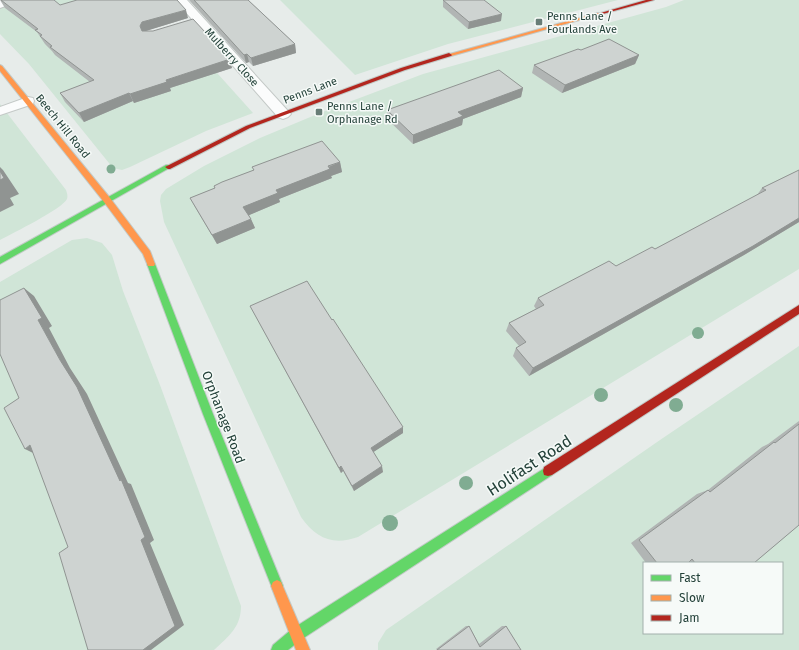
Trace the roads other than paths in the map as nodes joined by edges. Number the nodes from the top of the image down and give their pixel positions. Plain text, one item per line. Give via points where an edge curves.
1 (12, 0) edge
2 (181, 0) edge
3 (652, 0) edge
4 (0, 4) edge
5 (199, 20) junction
6 (185, 24) edge
7 (0, 67) edge
8 (28, 101) junction
9 (0, 111) edge
10 (283, 114) junction
11 (107, 200) junction
12 (0, 261) edge
13 (799, 309) edge
14 (297, 634) junction
15 (278, 650) edge
16 (303, 650) edge

1 - 4 street
2 - 5 street, Mulberry Close
3 - 10 street, Penns Lane via 403,69
5 - 6 street
5 - 10 street, Mulberry Close
7 - 8 street, Beech Hill Road
8 - 9 lane
8 - 11 street, Beech Hill Road
10 - 11 street, Penns Lane via 241,130
11 - 12 street, Penns Lane
11 - 14 street, Orphanage Road via 147,253 208,414
13 - 14 street, Holifast Road
14 - 15 street, Holifast Road
14 - 16 street, Orphanage Road

